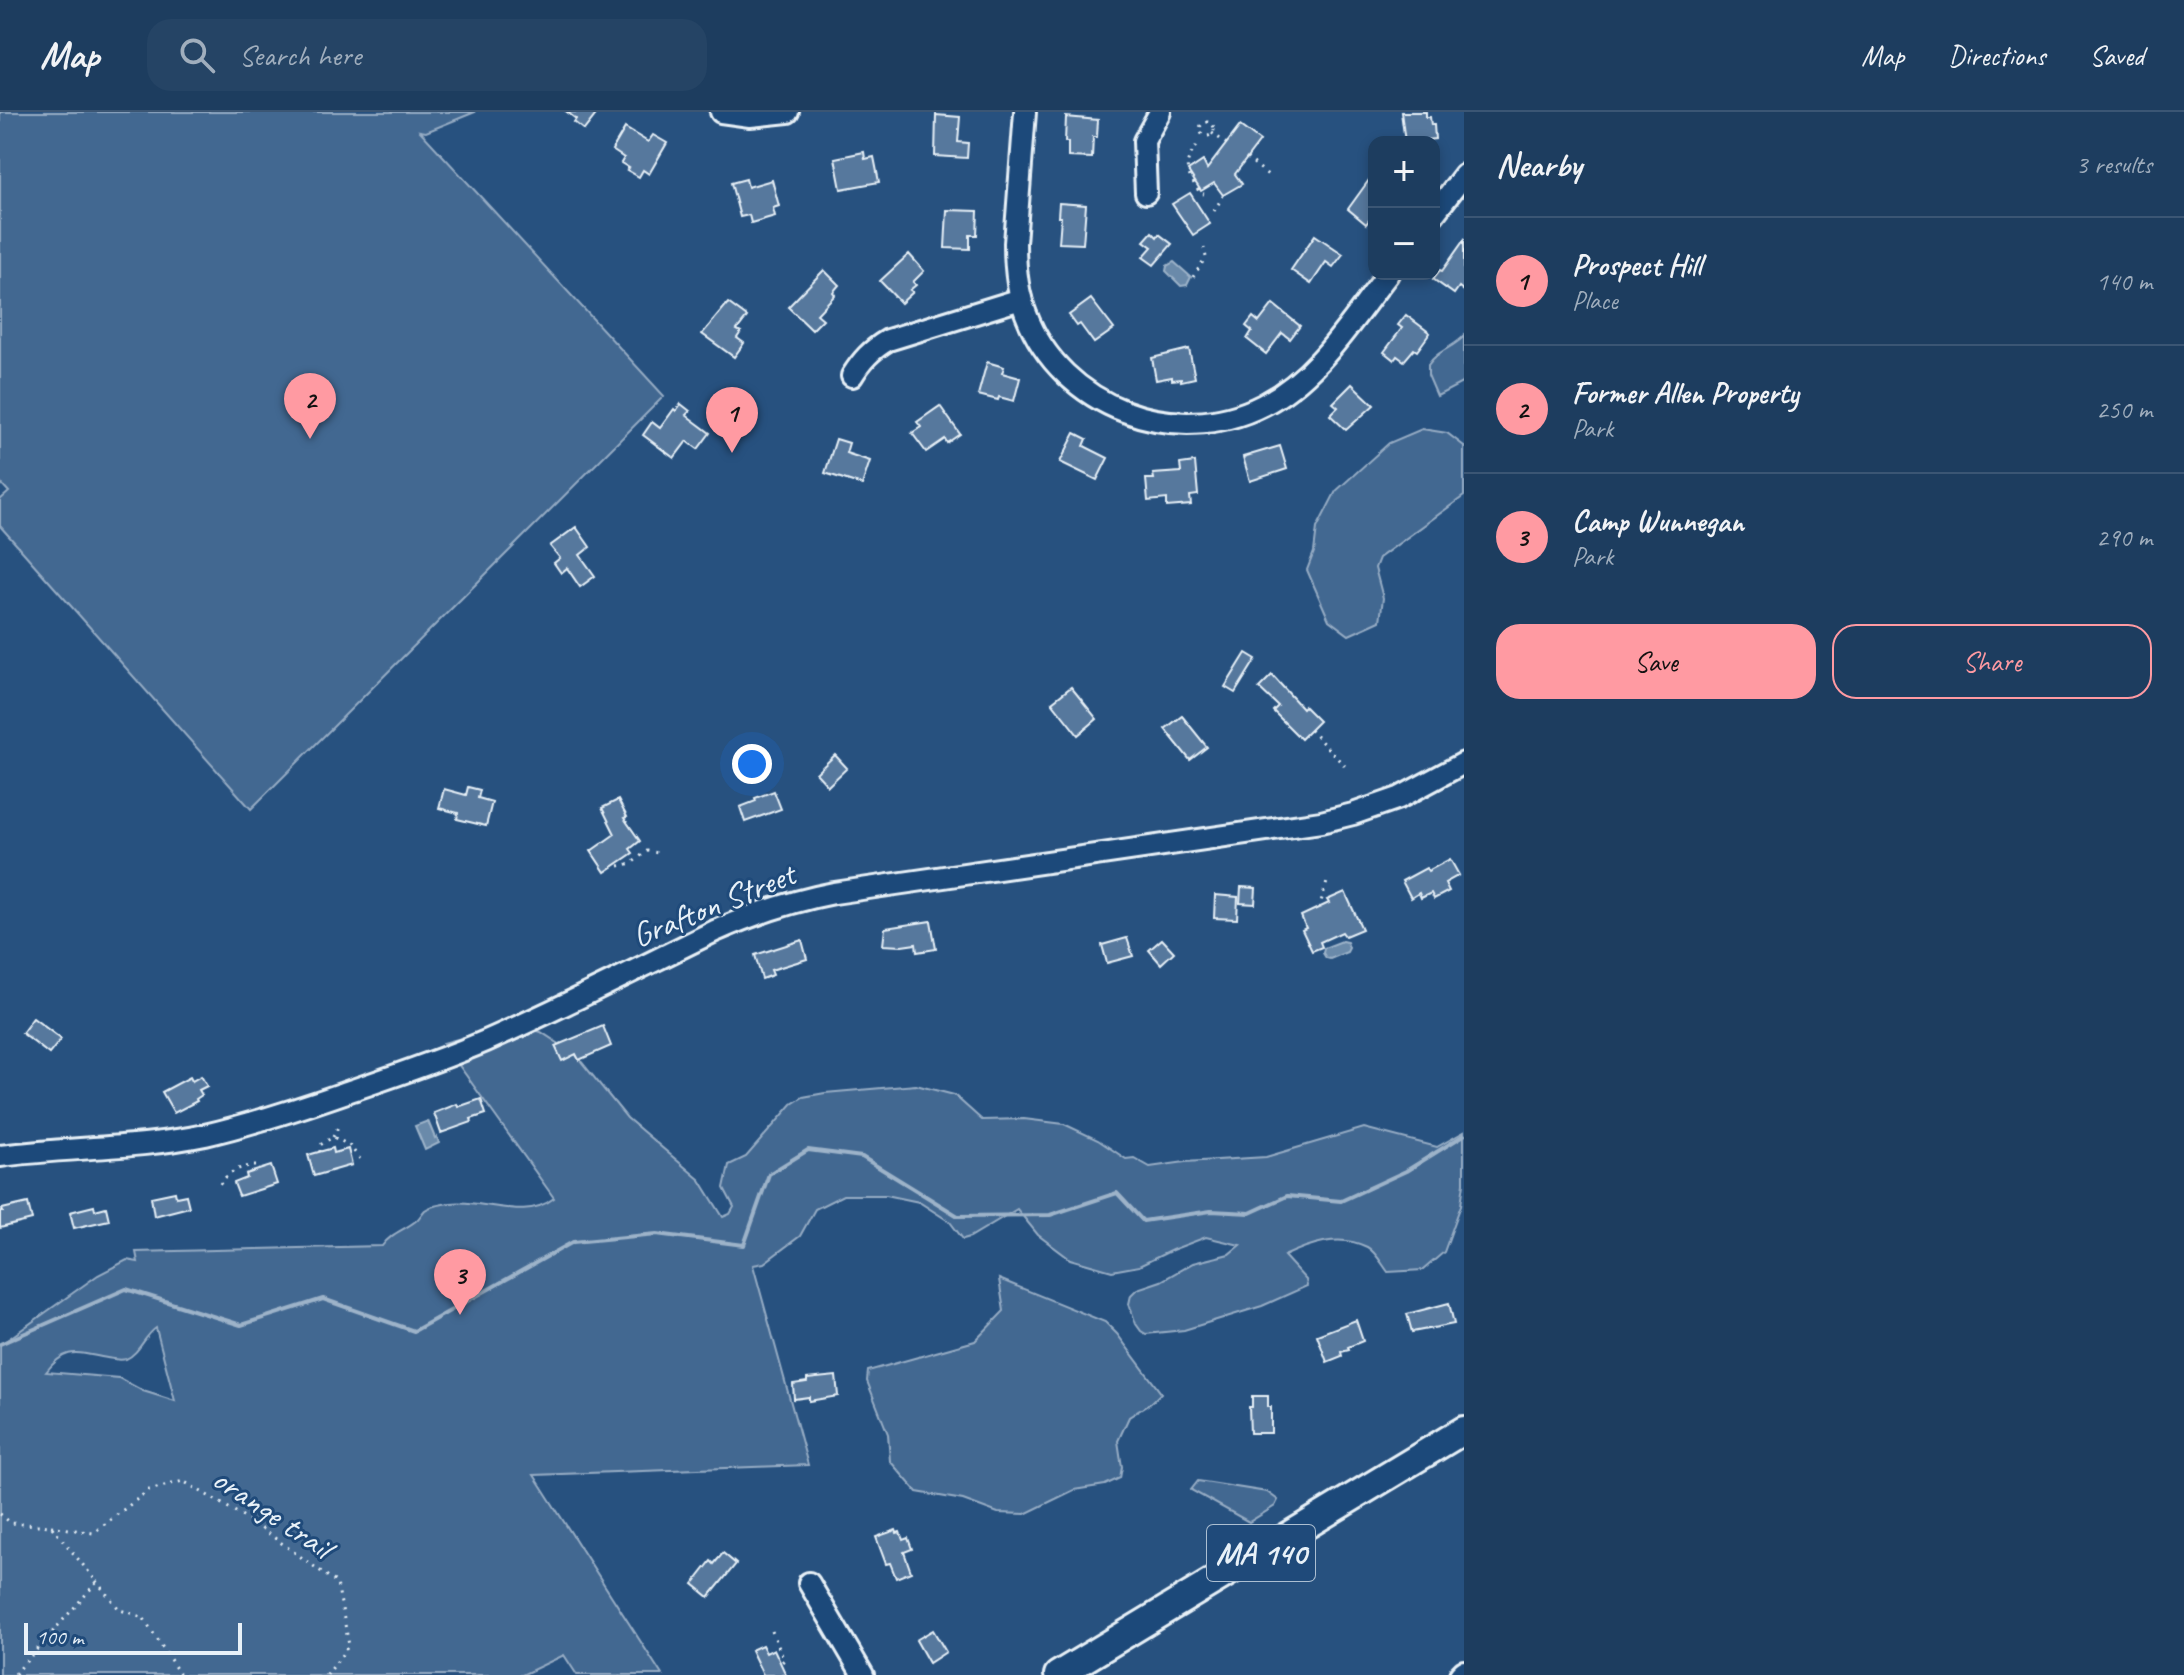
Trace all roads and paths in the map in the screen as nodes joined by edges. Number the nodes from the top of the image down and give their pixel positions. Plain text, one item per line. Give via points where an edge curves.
1 (721, 112) edge
2 (788, 112) edge
3 (1025, 112) edge
4 (1160, 112) edge
5 (1212, 133) dead end
6 (1227, 144) dead end
7 (1197, 146) dead end
8 (1247, 158) dead end
9 (1268, 175) dead end
10 (1464, 175) edge
11 (1146, 193) dead end
12 (1204, 194) dead end
13 (1223, 196) dead end
14 (1439, 208) edge
15 (1214, 211) dead end
16 (1204, 248) dead end
17 (1193, 277) dead end
18 (1383, 280) edge
19 (1021, 299) junction
20 (852, 376) dead end
21 (1310, 730) dead end
22 (1464, 763) edge
23 (1345, 766) dead end
24 (658, 853) dead end
25 (619, 866) dead end
26 (1328, 879) dead end
27 (1319, 908) dead end
28 (340, 1123) dead end
29 (333, 1137) junction
30 (320, 1152) dead end
31 (0, 1156) edge
32 (360, 1159) dead end
33 (259, 1170) dead end
34 (220, 1184) dead end
35 (1464, 1430) edge
36 (0, 1514) edge
37 (51, 1526) junction
38 (97, 1582) junction
39 (809, 1583) dead end
40 (772, 1631) dead end
41 (782, 1662) dead end
42 (14, 1675) edge
43 (180, 1675) edge
44 (327, 1675) edge
45 (863, 1675) edge
46 (1058, 1675) edge

1 - 2 street
3 - 19 street via 1015,243
4 - 11 street via 1144,141
5 - 6 path
7 - 12 path via 1187,171
8 - 9 path
10 - 14 street
13 - 15 path
16 - 17 path via 1206,257
18 - 19 street via 1326,353 1294,384 1246,413 1191,424 1135,416 1085,391 1045,350
19 - 20 street via 888,340 863,359
21 - 23 path
22 - 31 street, Grafton Street via 1391,801 1321,822 802,900 715,931 485,1042 308,1106 180,1139
24 - 25 path via 647,851
26 - 27 path
28 - 29 path
29 - 30 path via 320,1145
29 - 32 path
33 - 34 path via 242,1167
35 - 46 main road, MA 140
36 - 37 path, orange trail via 11,1523
37 - 38 path
37 - 44 path, orange trail via 93,1533 149,1490 183,1481 251,1521 337,1583 349,1645
38 - 42 path
38 - 43 path via 120,1610 143,1617
39 - 45 street
40 - 41 path

